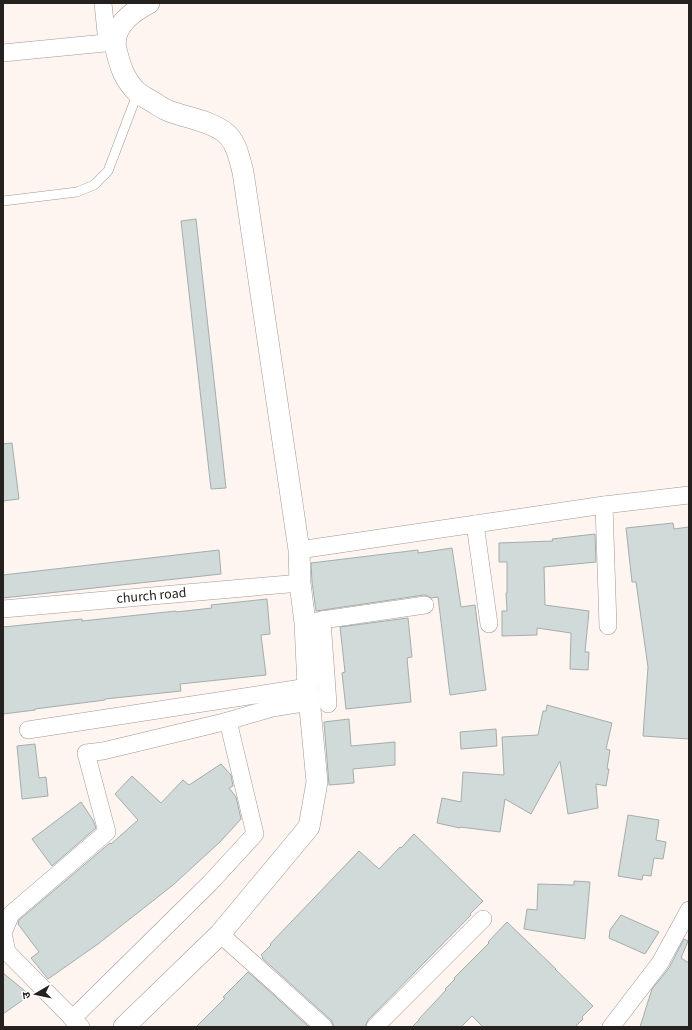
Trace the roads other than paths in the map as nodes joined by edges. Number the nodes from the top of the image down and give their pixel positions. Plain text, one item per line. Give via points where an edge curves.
1 (102, 3) edge
2 (149, 3) edge
3 (111, 43) junction
4 (3, 53) edge
5 (138, 92) junction
6 (3, 201) edge
7 (689, 495) edge
8 (604, 505) junction
9 (475, 524) junction
10 (299, 550) junction
11 (300, 583) junction
12 (425, 605) dead end
13 (3, 609) edge
14 (313, 622) junction
15 (489, 624) dead end
16 (608, 626) dead end
17 (315, 698) junction
18 (228, 721) junction
19 (28, 730) dead end
20 (689, 910) edge
21 (483, 919) dead end
22 (220, 934) junction
23 (76, 1023) edge
24 (124, 1027) edge
25 (324, 1027) edge
26 (375, 1027) edge
27 (611, 1027) edge

1 - 3 street
2 - 3 street via 128,16
3 - 4 street
3 - 5 street via 124,76
5 - 6 lane via 108,171 94,185 77,192
5 - 10 street via 167,111 210,123 225,132 236,146 243,172
7 - 8 street
8 - 9 street
8 - 16 street
9 - 10 street
9 - 15 street
10 - 11 street
11 - 13 street, church road
11 - 14 street
12 - 14 street
14 - 17 street
17 - 18 street
17 - 19 street
17 - 22 street via 317,782 309,827
18 - 23 street via 255,834
18 - 23 street via 86,753 107,832 11,914 3,933 7,952
20 - 27 street via 660,963
21 - 26 street
22 - 24 street
22 - 25 street

